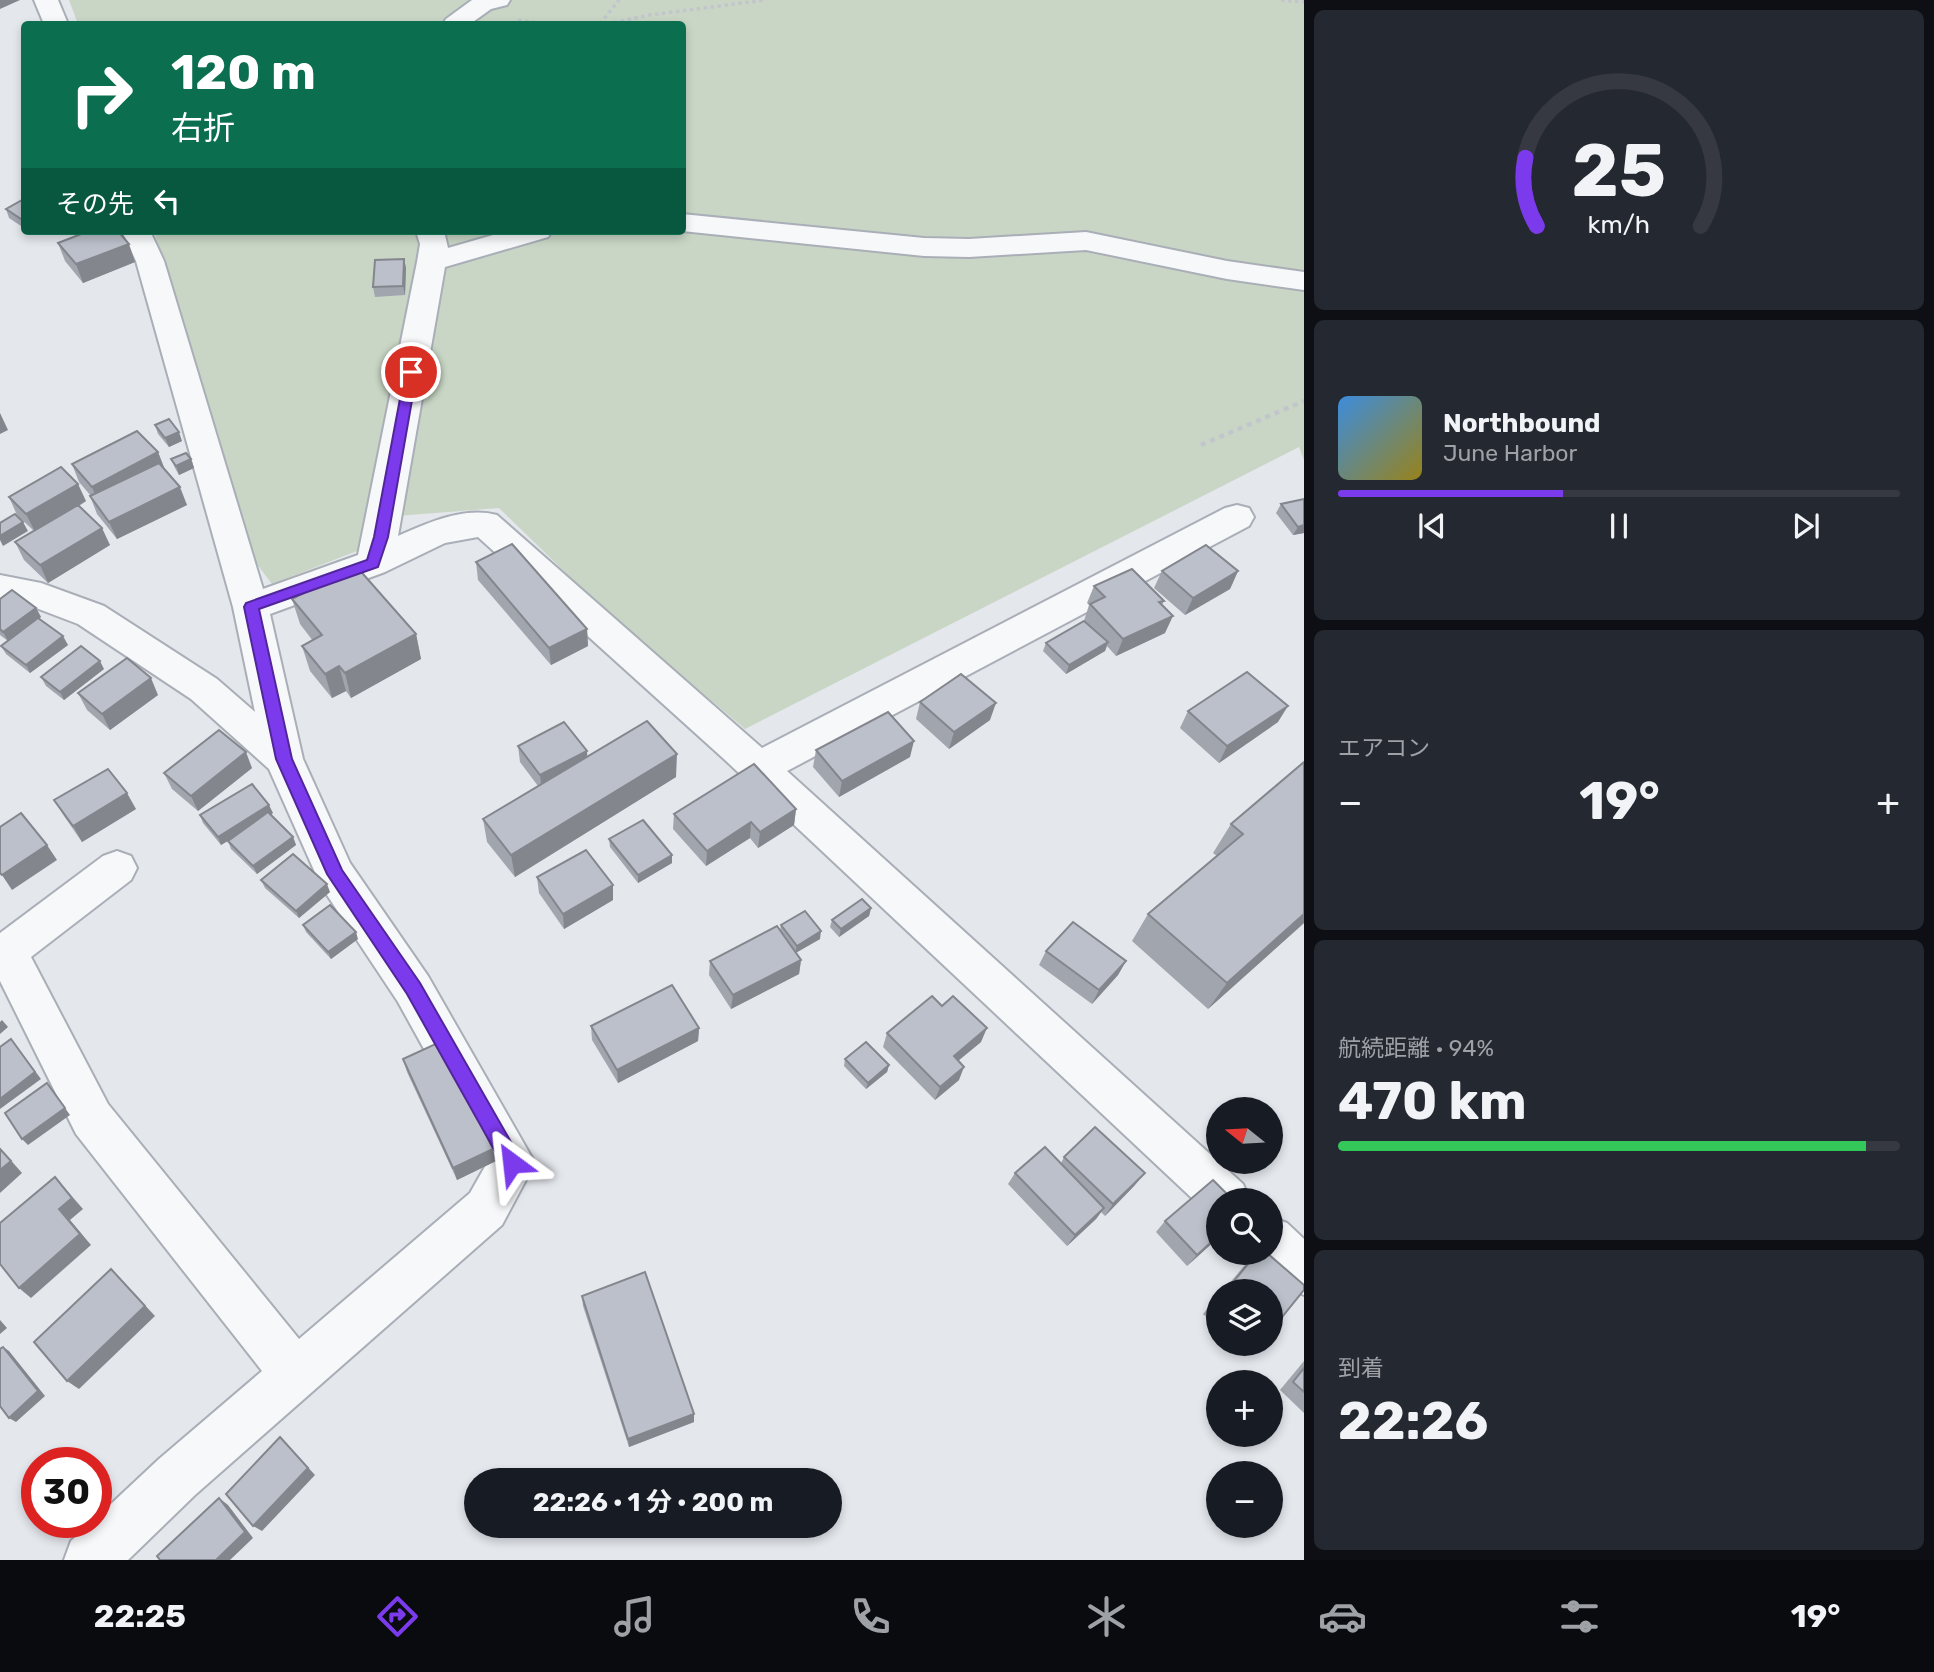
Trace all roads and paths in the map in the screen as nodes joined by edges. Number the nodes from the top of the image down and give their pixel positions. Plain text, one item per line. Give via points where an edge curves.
1 (46, 0) edge
2 (498, 0) edge
3 (619, 0) edge
4 (765, 0) edge
5 (1281, 0) edge
6 (1304, 2) edge
7 (55, 21) edge
8 (459, 21) edge
9 (602, 21) edge
10 (621, 21) edge
11 (686, 222) edge
12 (138, 235) edge
13 (509, 235) edge
14 (430, 246) edge
15 (1304, 281) edge
16 (1304, 401) edge
17 (1201, 445) dead end
18 (1237, 517) dead end
19 (373, 563) junction
20 (0, 587) edge
21 (251, 607) junction
22 (284, 759) junction
23 (758, 768) junction
24 (117, 868) dead end
25 (4, 955) edge
26 (1214, 1188) edge
27 (1283, 1252) edge
28 (1304, 1271) edge
29 (296, 1374) junction
30 (90, 1560) edge

1 - 7 street
2 - 8 street via 482,4
3 - 9 path
4 - 10 path
5 - 6 path
11 - 15 street via 925,247 1086,241
12 - 21 street via 150,261
13 - 14 street
14 - 19 street
16 - 17 path
18 - 23 street
19 - 21 street
19 - 23 street via 438,532 485,524
20 - 22 street via 91,615 204,689
21 - 22 street
22 - 29 street via 335,874 413,989 512,1163 486,1209
23 - 26 street
24 - 25 street
25 - 29 street via 92,1119
27 - 28 street
29 - 30 street via 177,1476

